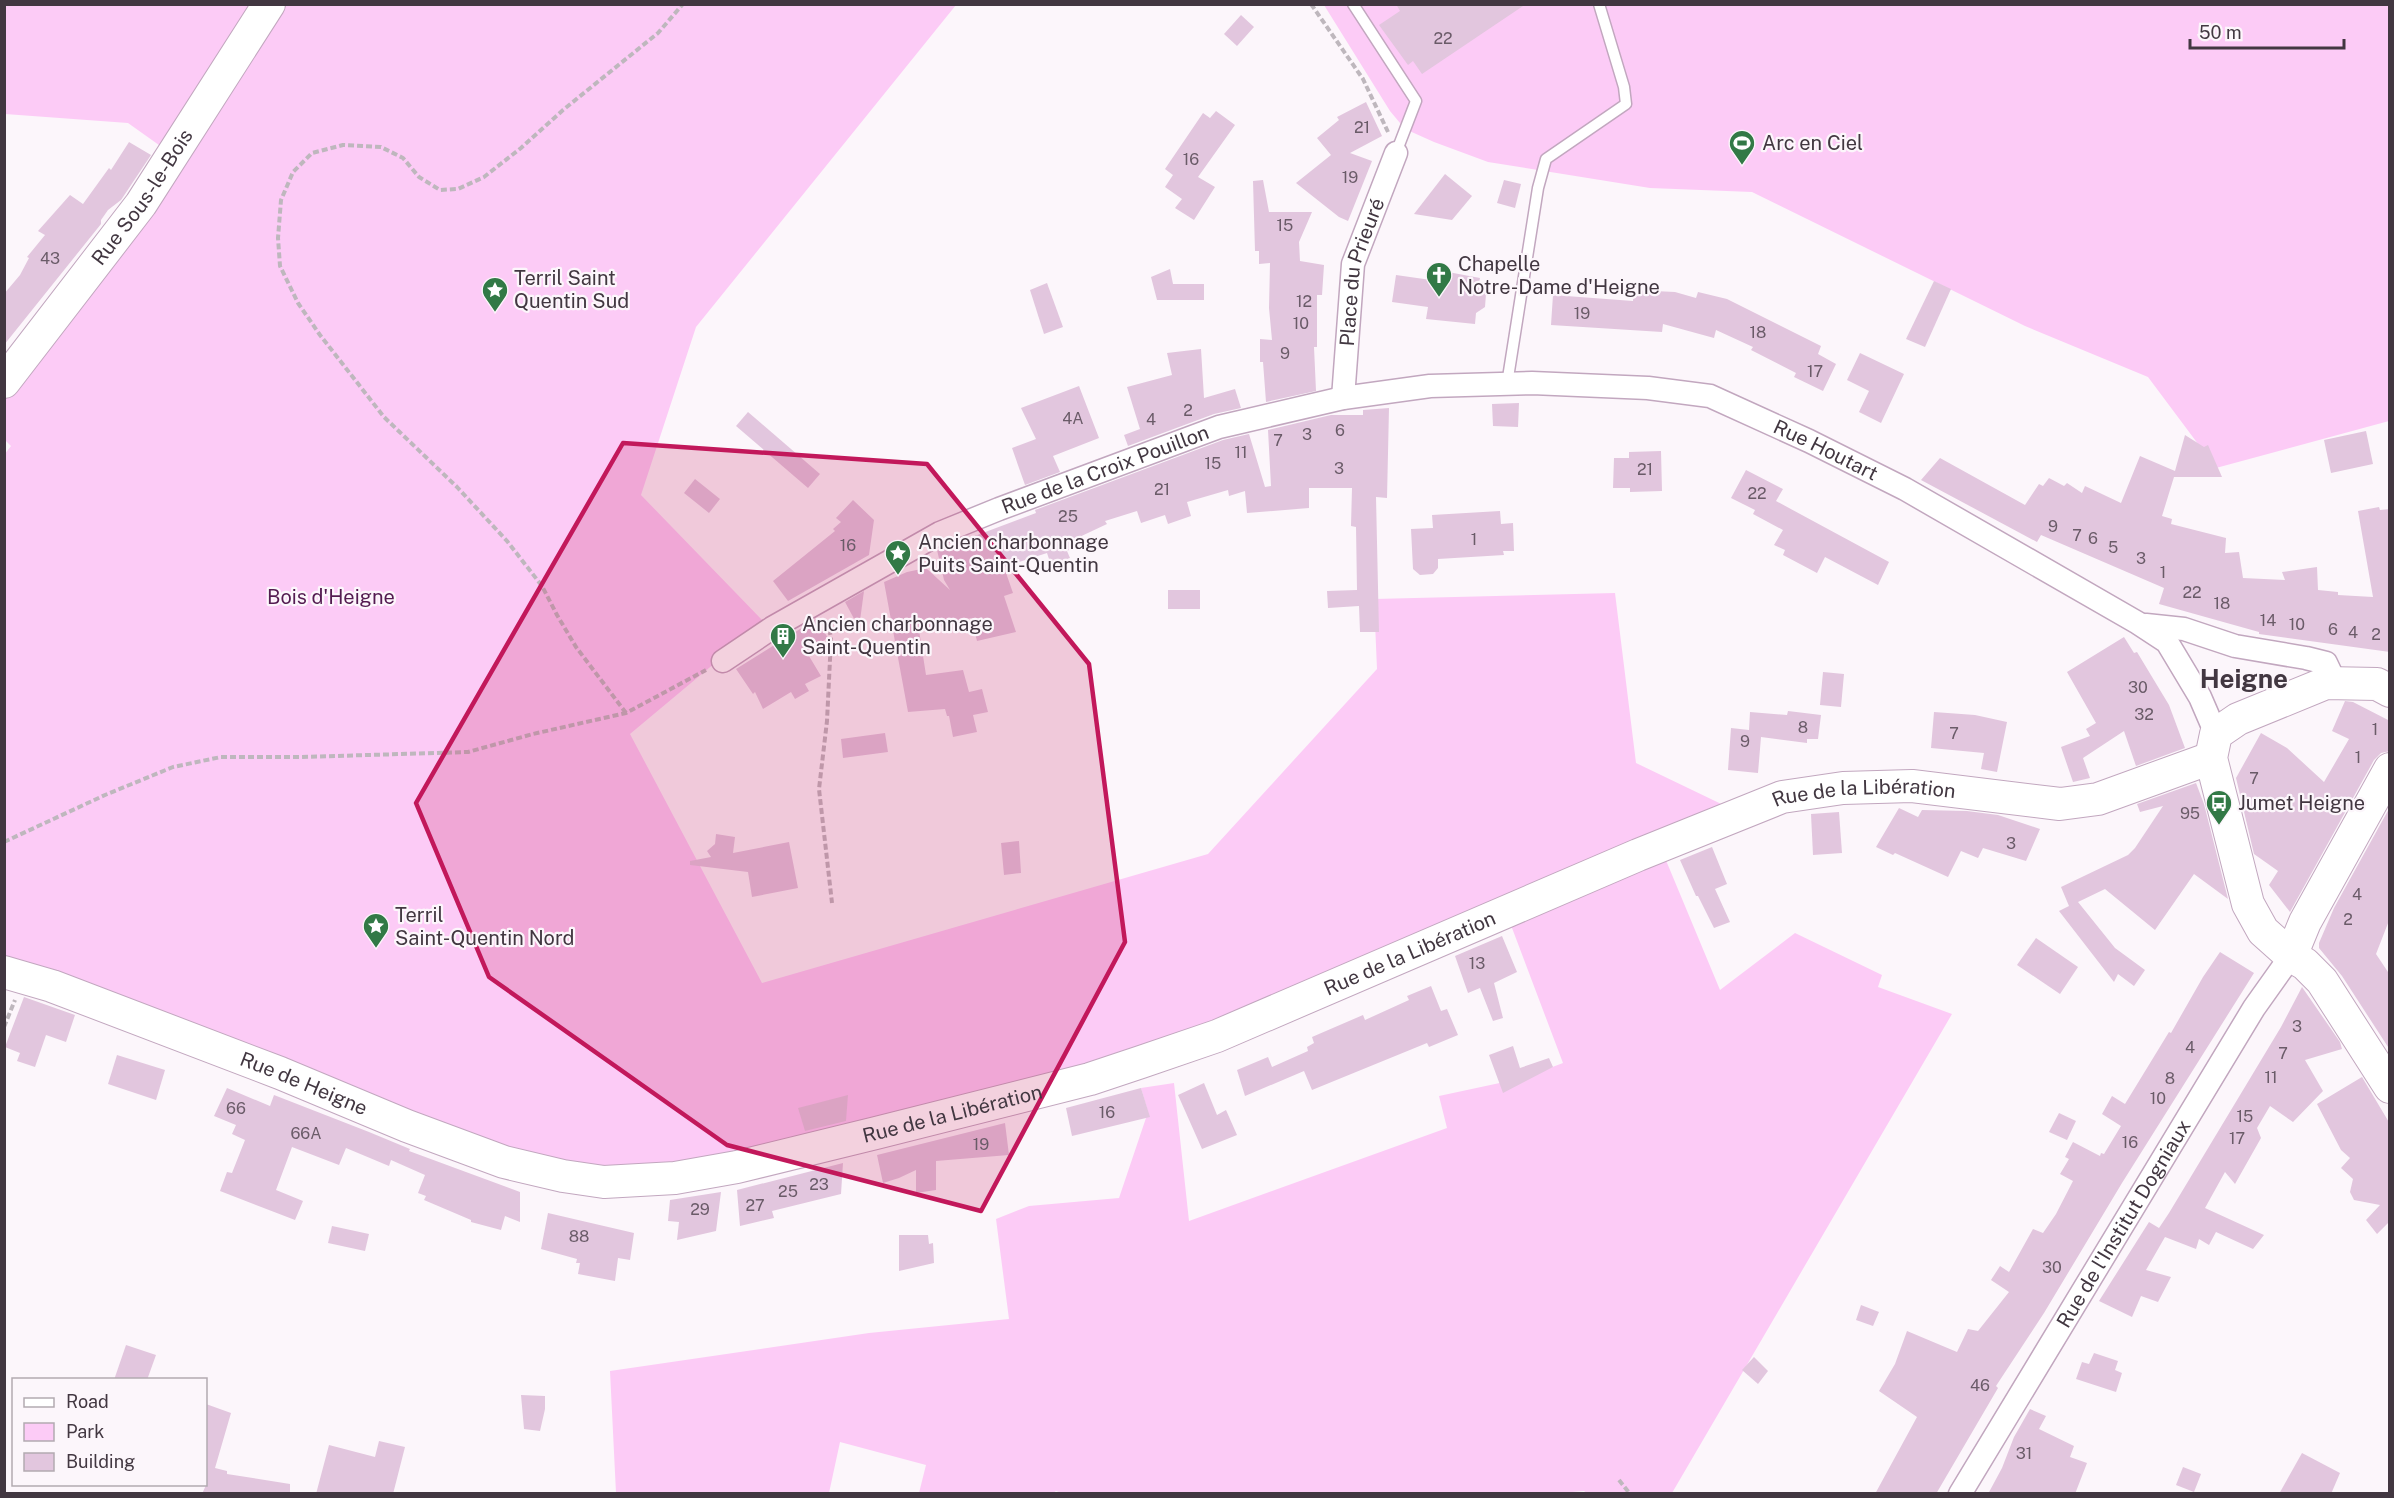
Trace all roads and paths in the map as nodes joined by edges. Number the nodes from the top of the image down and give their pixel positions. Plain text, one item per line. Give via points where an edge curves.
1 (269, 4) edge
2 (683, 4) edge
3 (1311, 4) edge
4 (1353, 4) edge
5 (1599, 4) edge
6 (1396, 153) junction
7 (4, 382) edge
8 (1507, 384) junction
9 (1343, 398) junction
10 (824, 599) junction
11 (2138, 623) junction
12 (723, 660) joint
13 (2335, 682) junction
14 (2390, 690) edge
15 (626, 713) junction
16 (2214, 746) junction
17 (2390, 769) edge
18 (4, 842) edge
19 (832, 903) dead end
20 (2248, 904) junction
21 (2305, 922) junction
22 (2291, 956) junction
23 (4, 972) edge
24 (2390, 1087) edge
25 (604, 1182) joint
26 (1618, 1480) dead end
27 (1630, 1494) edge
28 (1960, 1494) edge

1 - 7 street, Rue Sous-le-Bois via 141,204
2 - 15 path via 658,33 484,177 458,189 440,190 419,177 403,158 381,147 343,145 312,153 293,172 281,200 280,266 298,303 384,417 507,541 542,586 576,647
3 - 6 path via 1363,79
4 - 6 lane via 1416,101
5 - 8 lane via 1626,104 1546,159
6 - 9 street, Place du Prieuré via 1353,264
8 - 9 street, Rue Houtart via 1430,386
8 - 11 street, Rue Houtart via 1648,388 1710,396 1905,489
9 - 10 street, Rue de la Croix Pouillon via 1219,428 999,509 940,533
10 - 12 street, Rue de la Croix Pouillon
10 - 19 path via 831,639 819,789
11 - 13 street via 2184,629 2235,646 2326,663
11 - 16 street, Rue Houtart via 2167,642 2200,697
12 - 15 path
13 - 14 street via 2377,684
13 - 16 street, Rue de la Libération via 2238,719
15 - 18 path via 468,752 221,757 163,771
16 - 20 street
16 - 25 street, Rue de la Libération via 2098,799 2060,804 1912,786 1843,788 1782,796 1216,1036 1141,1062 1080,1081 737,1167 675,1178
17 - 21 street
20 - 21 street via 2265,922
20 - 22 street via 2263,931
21 - 22 street
22 - 24 street via 2322,981
22 - 28 street, Rue de l'Institut Dogniaux via 2254,1008
23 - 25 street, Rue de Heigne via 52,986 504,1162
26 - 27 path

